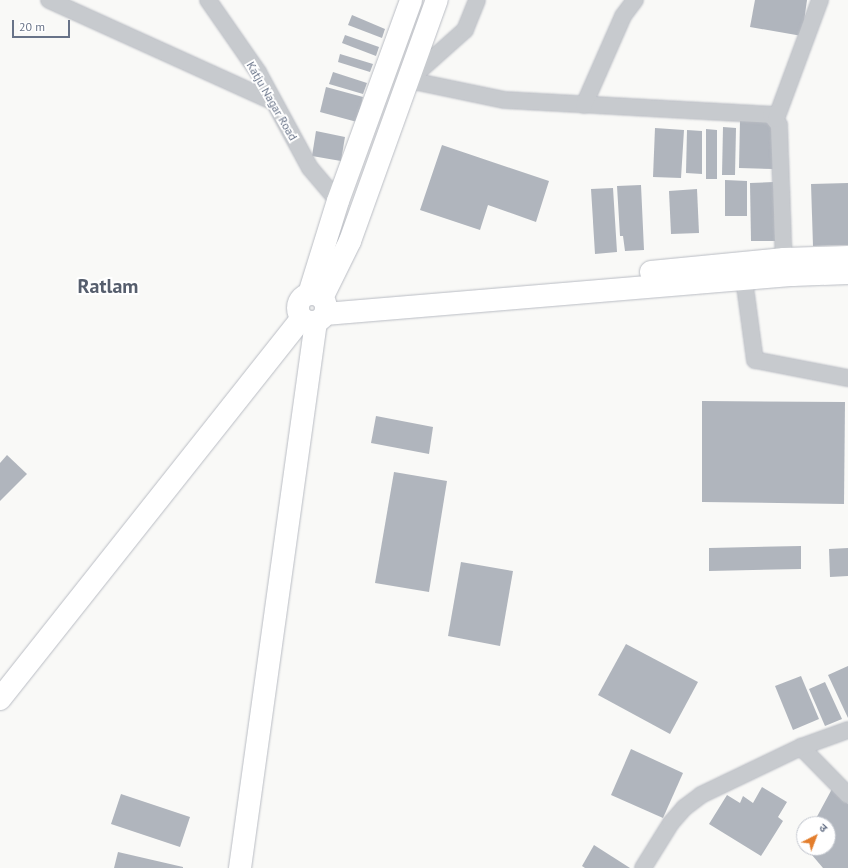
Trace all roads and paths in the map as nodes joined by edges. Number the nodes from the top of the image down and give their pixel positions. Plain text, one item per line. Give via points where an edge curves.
1 (49, 0) edge
2 (208, 0) edge
3 (402, 0) edge
4 (411, 0) edge
5 (437, 0) edge
6 (477, 0) edge
7 (635, 0) edge
8 (820, 0) edge
9 (387, 67) junction
10 (408, 80) junction
11 (274, 102) junction
12 (584, 104) junction
13 (776, 119) junction
14 (338, 201) junction
15 (848, 257) edge
16 (784, 268) junction
17 (848, 273) edge
18 (744, 279) junction
19 (317, 308) junction
20 (848, 378) edge
21 (0, 699) edge
22 (848, 730) edge
23 (801, 747) junction
24 (848, 795) edge
25 (240, 868) edge
26 (643, 868) edge

1 - 11 street
2 - 11 street, Katju Nagar Road via 258,72
3 - 9 street
4 - 9 main road
5 - 10 main road
6 - 10 street via 465,30
7 - 12 street via 623,16
8 - 13 street
9 - 14 main road
10 - 12 street via 505,100
10 - 19 main road via 350,241
11 - 14 street, Katju Nagar Road via 310,168
12 - 13 street via 771,115
13 - 16 street via 779,125
14 - 19 main road
15 - 16 main road
16 - 17 main road
16 - 18 main road
16 - 19 main road
18 - 19 main road
18 - 20 street via 755,360
19 - 21 main road
19 - 25 main road
22 - 23 street
23 - 24 street
23 - 26 street via 701,795 684,808 671,823

